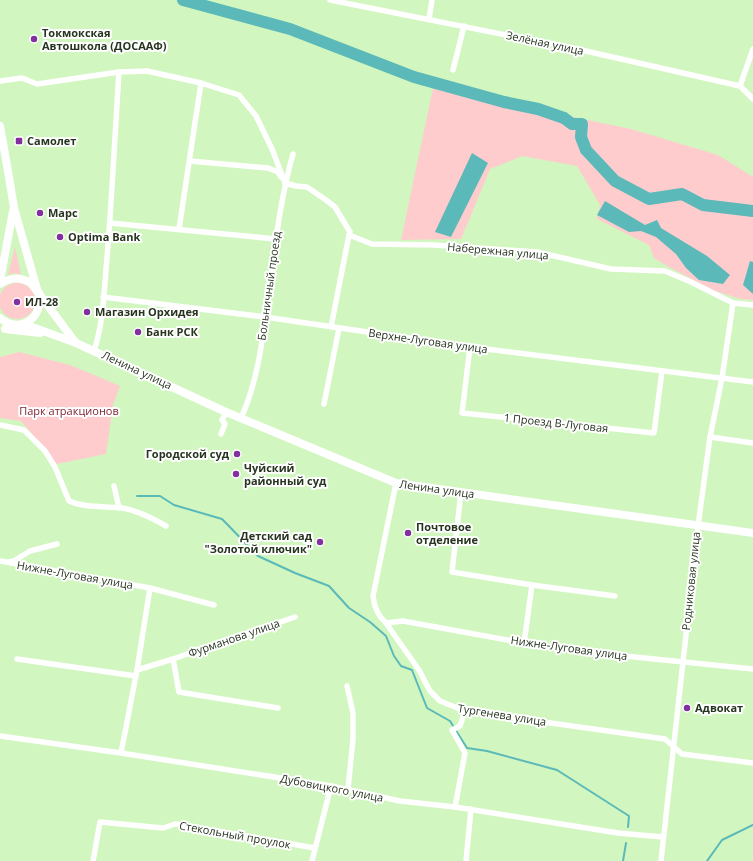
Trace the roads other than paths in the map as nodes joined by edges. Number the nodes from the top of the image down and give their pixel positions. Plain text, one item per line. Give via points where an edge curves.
1 (330, 0) edge
2 (432, 0) edge
3 (429, 19) junction
4 (464, 26) junction
5 (753, 49) edge
6 (453, 70) dead end
7 (119, 72) junction
8 (0, 81) edge
9 (201, 83) junction
10 (740, 86) junction
11 (753, 99) edge
12 (0, 126) edge
13 (294, 154) dead end
14 (190, 161) junction
15 (285, 183) junction
16 (14, 208) junction
17 (110, 223) junction
18 (180, 229) junction
19 (349, 235) junction
20 (276, 239) junction
21 (0, 281) edge
22 (0, 284) edge
23 (38, 290) junction
24 (104, 297) junction
25 (733, 303) junction
26 (753, 304) edge
27 (265, 317) junction
28 (0, 318) edge
29 (22, 324) junction
30 (331, 327) junction
31 (339, 328) junction
32 (2, 330) edge
33 (61, 337) junction
34 (76, 343) junction
35 (470, 347) junction
36 (94, 351) junction
37 (662, 371) junction
38 (722, 378) junction
39 (753, 382) edge
40 (324, 404) dead end
41 (226, 412) junction
42 (241, 418) junction
43 (0, 425) edge
44 (221, 434) dead end
45 (710, 437) junction
46 (753, 443) edge
47 (396, 483) junction
48 (114, 486) dead end
49 (461, 492) junction
50 (119, 508) junction
51 (166, 526) dead end
52 (698, 526) junction
53 (753, 533) edge
54 (57, 544) dead end
55 (0, 561) edge
56 (7, 562) junction
57 (532, 585) junction
58 (150, 588) junction
59 (615, 596) dead end
60 (214, 605) dead end
61 (295, 617) dead end
62 (386, 623) junction
63 (524, 643) junction
64 (17, 659) dead end
65 (173, 659) junction
66 (682, 662) junction
67 (753, 669) edge
68 (136, 673) junction
69 (347, 686) dead end
70 (278, 708) dead end
71 (465, 711) junction
72 (0, 736) edge
73 (673, 746) junction
74 (121, 753) junction
75 (753, 763) edge
76 (331, 786) junction
77 (348, 789) junction
78 (455, 807) junction
79 (471, 810) junction
80 (663, 837) junction
81 (315, 848) junction
82 (94, 861) edge
83 (312, 861) edge
84 (466, 861) edge
85 (661, 861) edge

1 - 3 street, Зелёная улица
2 - 3 street
3 - 4 street, Зелёная улица
4 - 6 street
4 - 10 street, Зелёная улица
5 - 10 street
7 - 8 street via 37,84 22,78
7 - 9 street via 146,71
7 - 17 street
9 - 14 street
9 - 15 street via 239,95 256,116
10 - 11 street
12 - 16 main road
13 - 15 street, Больничный проезд
14 - 15 street via 268,168 278,172
14 - 18 street
15 - 19 street via 307,187 335,207 350,232
15 - 20 street, Больничный проезд
16 - 21 main road
16 - 23 main road
17 - 18 street
17 - 24 street
18 - 20 street
19 - 25 street, Набережная улица via 372,244 434,245 537,252 611,269 665,271
19 - 30 street
20 - 27 street, Больничный проезд
22 - 23 main road via 8,279 19,278 32,283
23 - 29 main road via 40,303 37,313 31,320
23 - 34 main road
24 - 27 street, Верхне-Луговая улица
24 - 36 street
25 - 26 street, Набережная улица
25 - 38 street, Родниковая улица
27 - 30 street, Верхне-Луговая улица
27 - 42 street, Больничный проезд via 259,360
28 - 29 main road via 8,323
29 - 32 main road
29 - 33 main road
30 - 31 street, Верхне-Луговая улица
31 - 35 street, Верхне-Луговая улица
31 - 40 street
32 - 33 main road
33 - 34 main road, Ленина улица
34 - 36 main road, Ленина улица
35 - 37 street, Верхне-Луговая улица
35 - 37 street, 1 Проезд В-Луговая via 462,413 654,433
36 - 41 main road, Ленина улица
37 - 38 street, Верхне-Луговая улица
38 - 39 street, Верхне-Луговая улица
38 - 45 street, Родниковая улица
41 - 42 main road, Ленина улица
41 - 44 street via 222,420 225,424
42 - 47 main road, Ленина улица
43 - 50 street via 24,430 41,446 55,467 69,501 78,505
45 - 46 street
45 - 52 street, Родниковая улица
47 - 49 main road, Ленина улица
47 - 62 street, Тургенева улица via 373,596 378,613
48 - 50 street
49 - 52 main road, Ленина улица
49 - 57 street via 452,572
50 - 51 street via 157,520
52 - 53 main road, Ленина улица
52 - 66 street, Родниковая улица
54 - 56 street via 30,551 14,561
55 - 56 street, Нижне-Луговая улица
56 - 58 street, Нижне-Луговая улица
57 - 59 street
57 - 63 street
58 - 60 street, Нижне-Луговая улица
58 - 68 street
61 - 65 street, Фурманова улица
62 - 63 street, Нижне-Луговая улица via 404,621
62 - 71 street, Тургенева улица via 419,670 430,691 440,701
63 - 66 street, Нижне-Луговая улица
64 - 68 street, Фурманова улица
65 - 68 street, Фурманова улица
65 - 70 street, Фурманова улица via 179,692
66 - 67 street, Нижне-Луговая улица
66 - 73 street, Родниковая улица
68 - 74 street
69 - 77 street via 353,713
71 - 73 street, Тургенева улица via 664,739
71 - 78 street via 460,726 452,730 465,753
72 - 74 street, Дубовицкого улица
73 - 75 street, Тургенева улица via 682,754
73 - 80 street, Родниковая улица
74 - 76 street, Дубовицкого улица
76 - 77 street, Дубовицкого улица
76 - 81 street
77 - 78 street, Дубовицкого улица via 400,801
78 - 79 street, Дубовицкого улица
79 - 80 street, Дубовицкого улица via 618,833
79 - 84 street
80 - 85 street, Родниковая улица
81 - 82 street, Стекольный проулок via 175,824 163,828 100,822
81 - 83 street

